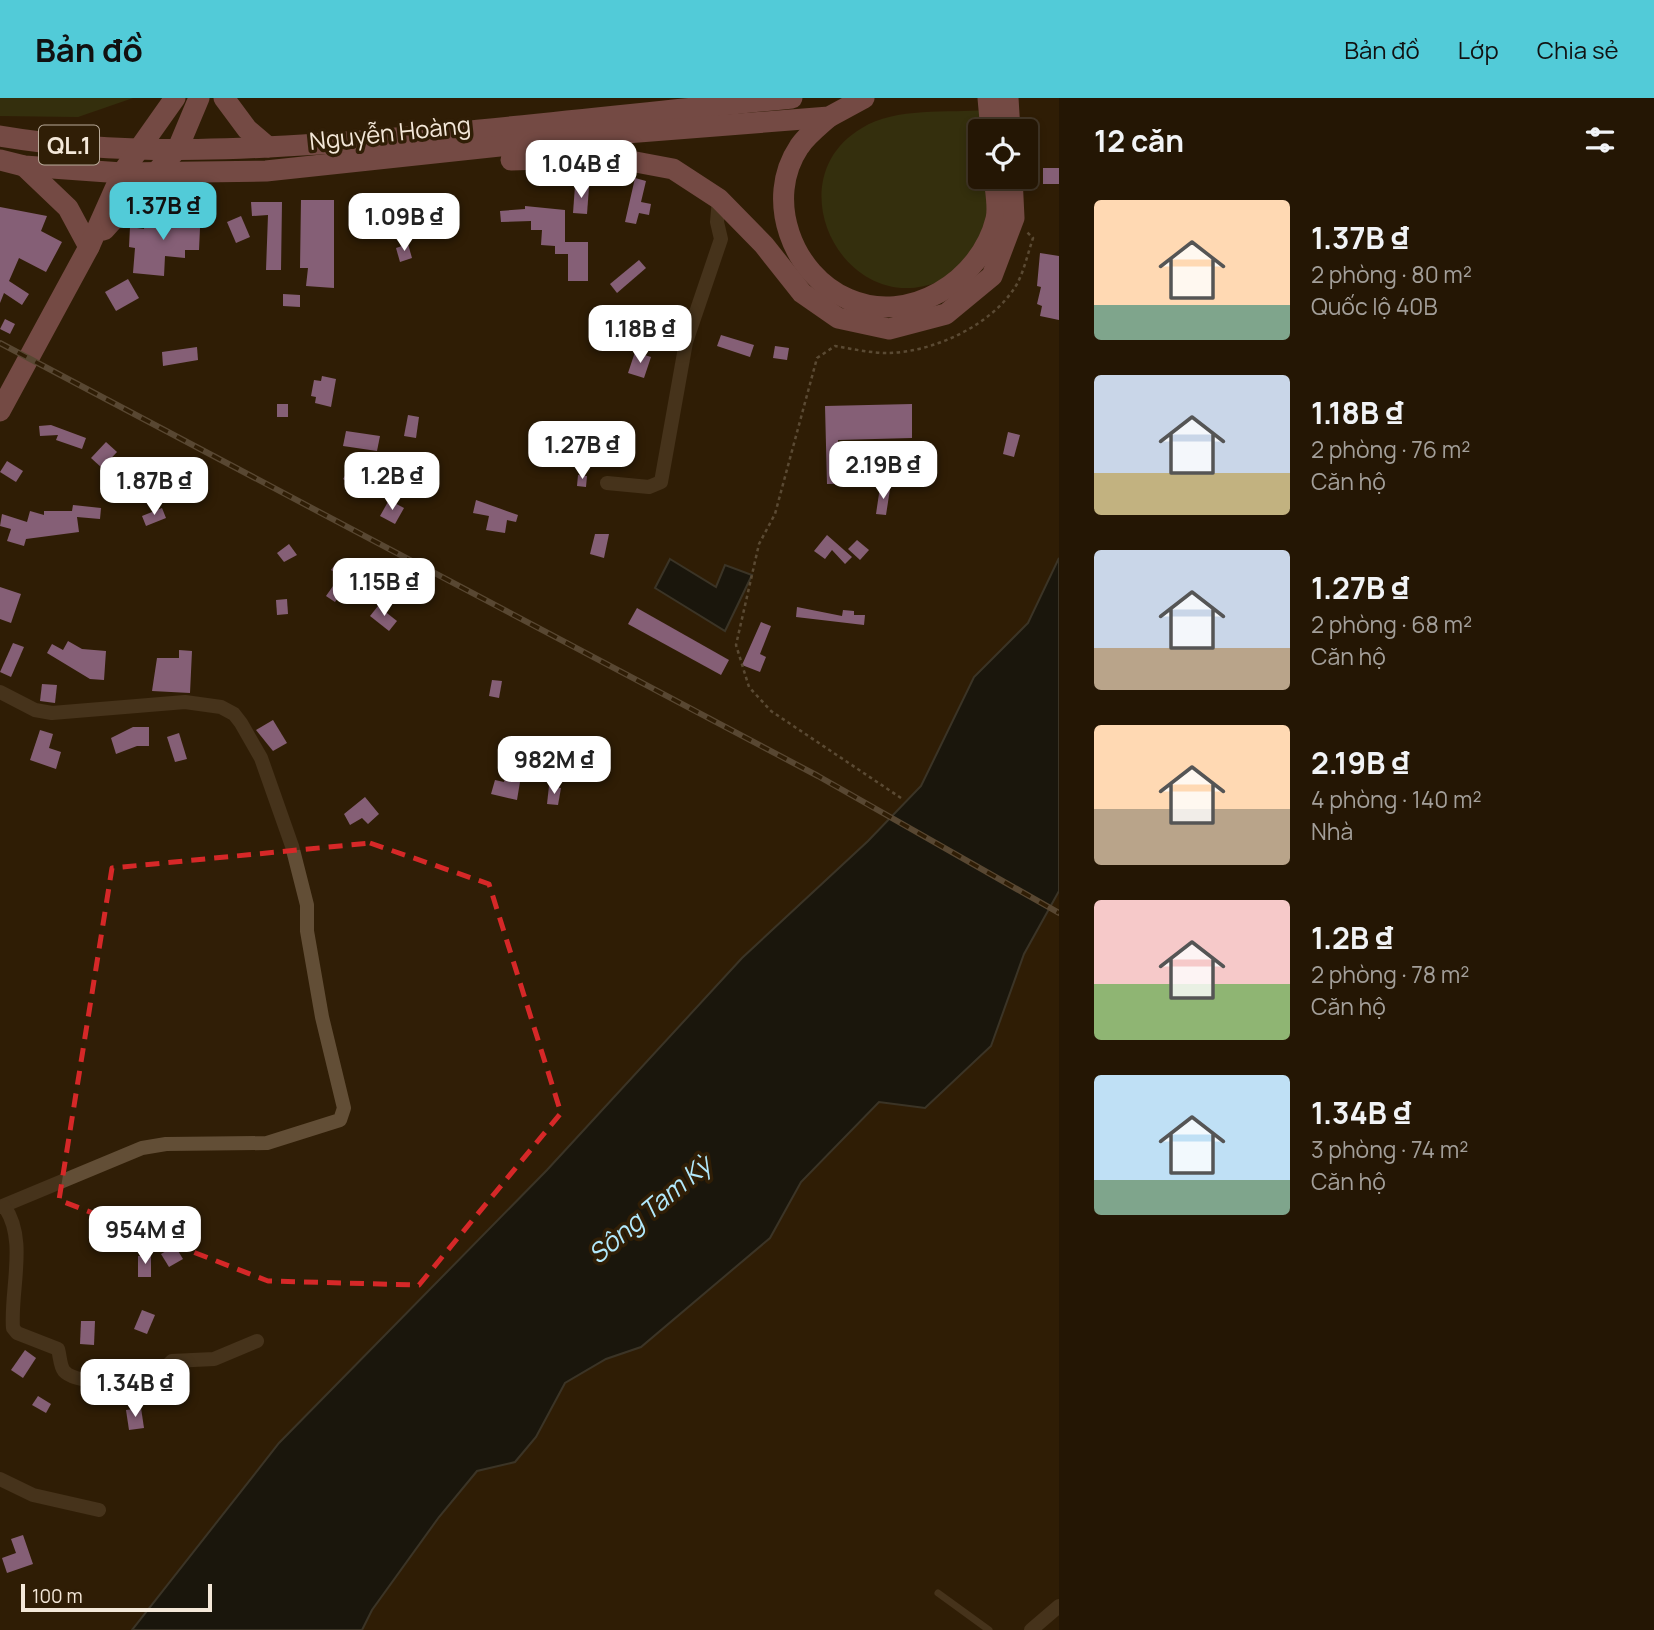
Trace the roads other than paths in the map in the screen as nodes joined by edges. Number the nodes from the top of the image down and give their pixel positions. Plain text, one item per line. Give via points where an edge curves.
1 (175, 98) edge
2 (199, 98) edge
3 (224, 98) edge
4 (792, 98) edge
5 (864, 98) edge
6 (988, 98) edge
7 (1008, 98) edge
8 (829, 117) junction
9 (990, 119) edge
10 (1009, 119) edge
11 (0, 136) edge
12 (139, 147) junction
13 (268, 147) junction
14 (178, 148) junction
15 (0, 160) edge
16 (365, 161) junction
17 (23, 166) junction
18 (122, 173) junction
19 (153, 174) junction
20 (995, 189) edge
21 (1013, 189) edge
22 (719, 199) junction
23 (89, 247) junction
24 (0, 411) edge
25 (607, 483) dead end
26 (0, 692) edge
27 (2, 1207) edge
28 (257, 1341) dead end
29 (0, 1479) edge
30 (99, 1510) dead end
31 (938, 1593) dead end
32 (1059, 1606) edge
33 (989, 1630) edge
34 (1031, 1630) edge

1 - 12 highway
2 - 14 highway
3 - 13 highway via 247,129
4 - 13 highway, Nguyễn Hoàng / QL.1
5 - 8 highway, Nguyễn Hoàng / QL.1
6 - 9 highway
7 - 10 highway
8 - 16 highway, Nguyễn Hoàng / QL.1
8 - 20 highway via 799,147 785,182 783,211 793,247 817,279 848,299 890,306 938,296 973,268 997,218
11 - 12 highway, Nguyễn Hoàng / QL.1 via 52,145
12 - 14 highway, Nguyễn Hoàng / QL.1
12 - 18 highway
13 - 14 highway, Nguyễn Hoàng / QL.1
14 - 19 highway
15 - 17 highway, Nguyễn Hoàng / QL.1
16 - 19 highway, Nguyễn Hoàng / QL.1 via 266,171
16 - 22 highway via 441,164 609,157 673,169
17 - 18 highway, Nguyễn Hoàng / QL.1
17 - 23 highway via 68,208
18 - 19 highway, Nguyễn Hoàng / QL.1
18 - 23 highway
19 - 23 highway
21 - 22 highway via 1014,218 992,276 946,314 889,329 838,318 802,293
22 - 25 street via 721,239 686,342 661,482 649,487
23 - 24 highway
26 - 27 street via 35,710 52,713 167,701 221,707 234,714 261,758 292,846 307,905 307,932 322,1017 344,1108 340,1120 267,1143 166,1144 142,1149
27 - 28 street via 14,1224 13,1328 58,1349 62,1369 69,1375 94,1381 153,1380 172,1361 214,1359
29 - 30 street via 33,1495
31 - 33 lane
32 - 34 street

